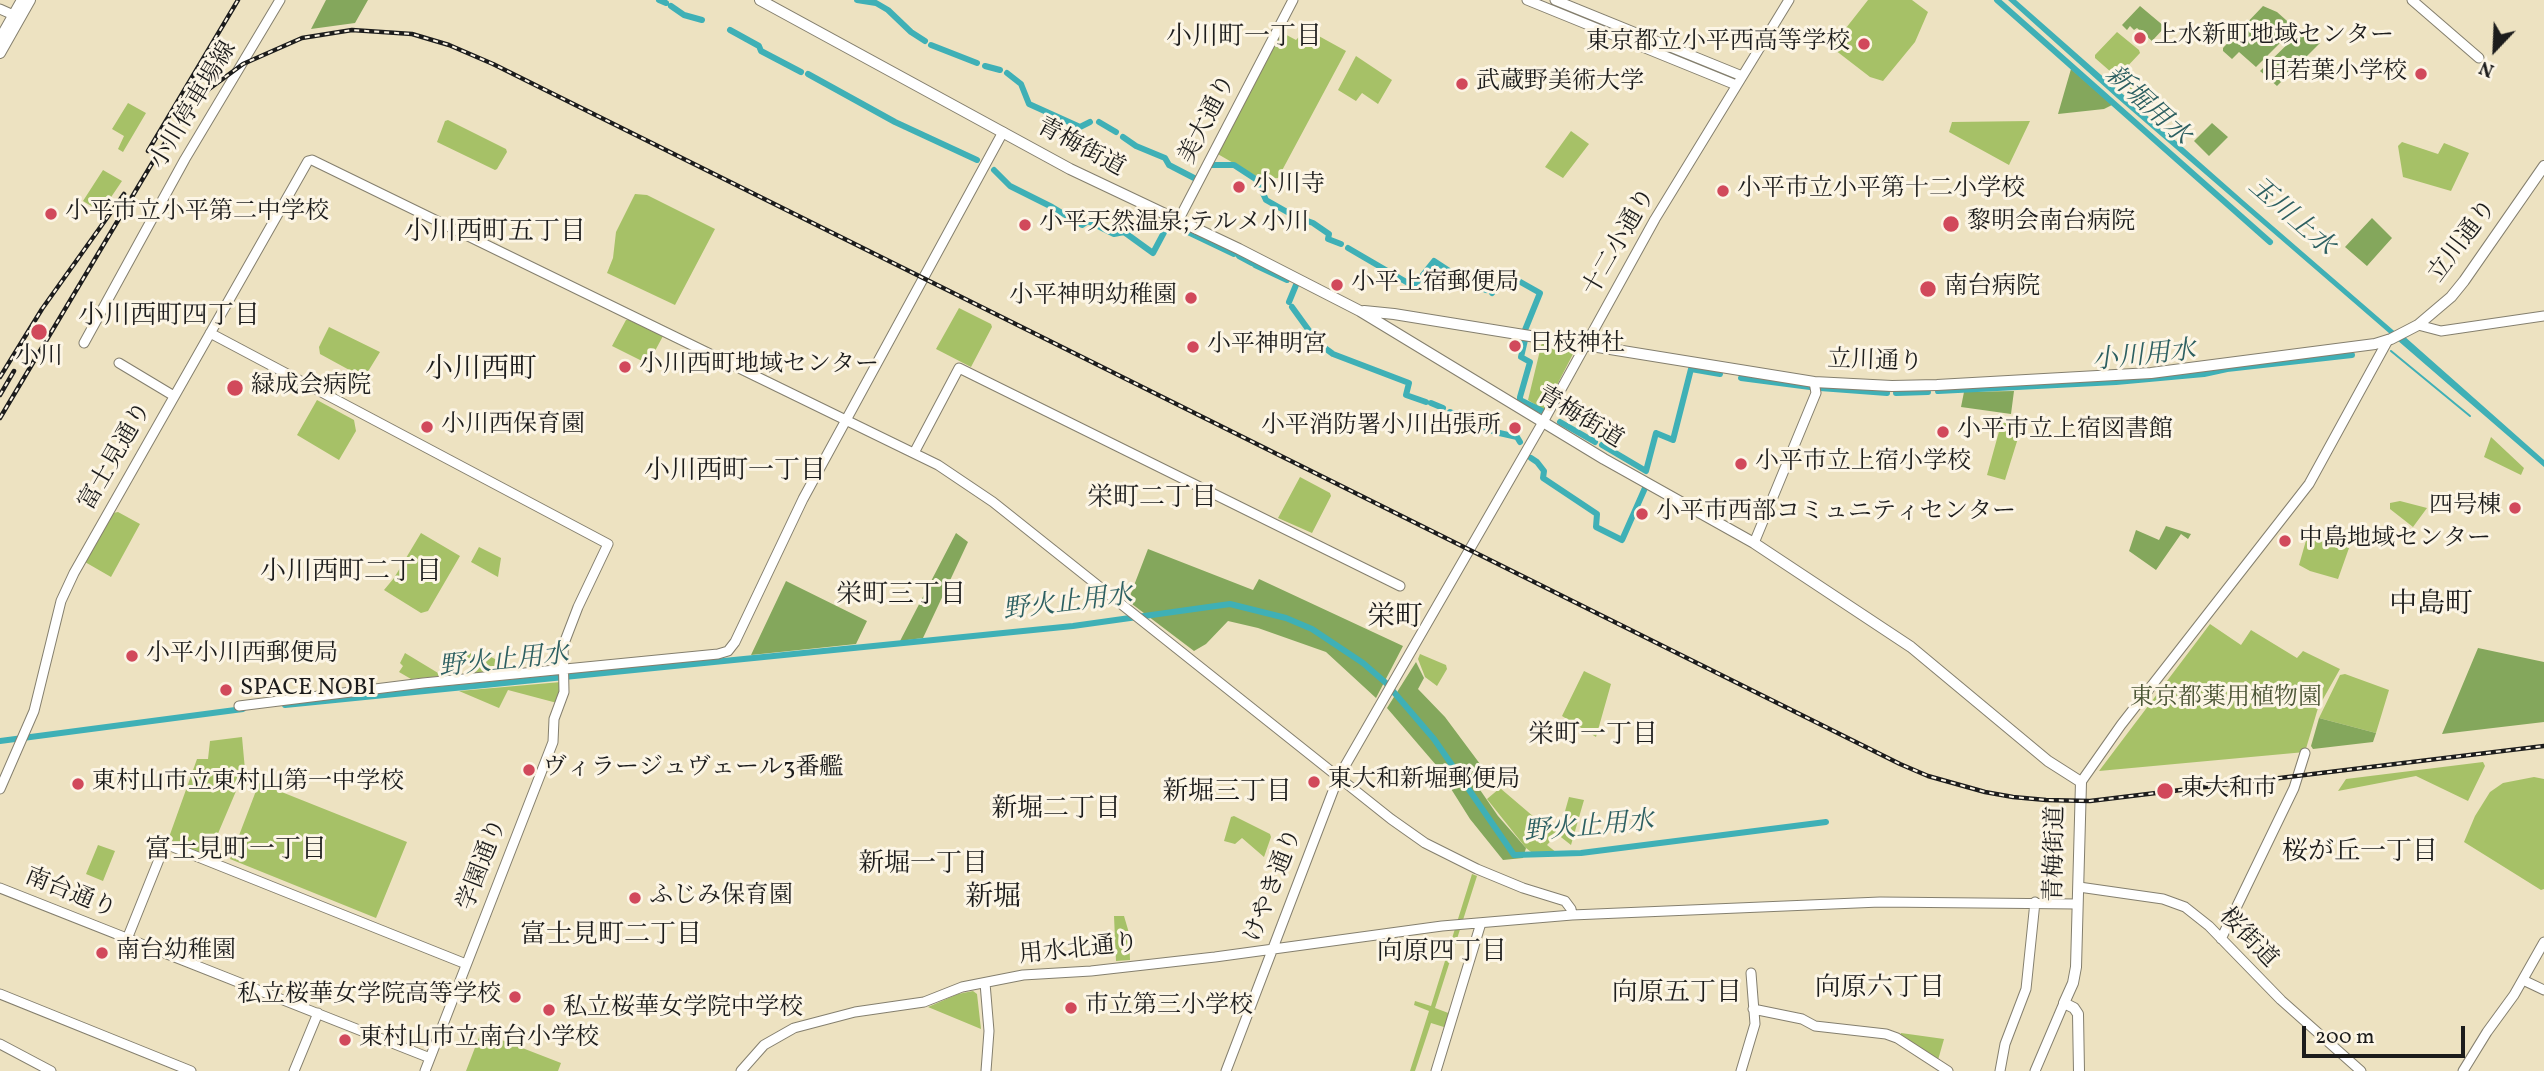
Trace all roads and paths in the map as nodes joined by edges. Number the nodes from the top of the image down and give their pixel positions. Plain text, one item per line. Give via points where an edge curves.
1 (22, 0) edge
2 (30, 0) edge
3 (281, 0) edge
4 (760, 0) edge
5 (1293, 0) edge
6 (1528, 0) edge
7 (1789, 0) edge
8 (2412, 0) edge
9 (1559, 5) edge
10 (0, 9) edge
11 (17, 17) junction
12 (0, 39) edge
13 (0, 53) edge
14 (2479, 58) dead end
15 (1742, 76) junction
16 (1736, 85) junction
17 (1003, 132) junction
18 (2544, 166) edge
19 (1178, 221) junction
20 (1360, 311) junction
21 (2544, 316) edge
22 (2417, 325) junction
23 (210, 333) junction
24 (2390, 340) junction
25 (84, 343) dead end
26 (1585, 345) junction
27 (119, 363) dead end
28 (1814, 382) junction
29 (174, 396) junction
30 (848, 419) junction
31 (1543, 422) junction
32 (915, 451) junction
33 (1754, 543) junction
34 (1400, 586) dead end
35 (564, 677) junction
36 (239, 706) dead end
37 (2305, 753) dead end
38 (1338, 778) junction
39 (2081, 782) junction
40 (0, 789) edge
41 (2079, 887) junction
42 (0, 888) edge
43 (2035, 902) junction
44 (2077, 904) junction
45 (1572, 915) junction
46 (1481, 923) junction
47 (127, 939) junction
48 (2221, 939) junction
49 (2544, 942) edge
50 (1271, 950) junction
51 (466, 964) junction
52 (1751, 973) dead end
53 (2523, 980) junction
54 (985, 983) junction
55 (2544, 990) edge
56 (0, 994) edge
57 (2064, 1003) junction
58 (1753, 1009) junction
59 (318, 1013) junction
60 (0, 1044) edge
61 (430, 1058) junction
62 (51, 1071) edge
63 (191, 1071) edge
64 (294, 1071) edge
65 (425, 1071) edge
66 (741, 1071) edge
67 (986, 1071) edge
68 (1226, 1071) edge
69 (1436, 1071) edge
70 (1741, 1071) edge
71 (1948, 1071) edge
72 (2000, 1071) edge
73 (2035, 1071) edge
74 (2079, 1071) edge
75 (2361, 1071) edge
76 (2463, 1071) edge

1 - 11 main road
2 - 11 main road
3 - 25 street, 小川停車場線 via 185,159
4 - 17 main road, 青梅街道
5 - 19 street, 美大通り
6 - 9 street
7 - 15 street, 十二小通り
8 - 14 street
9 - 15 street
9 - 16 street
10 - 11 street
11 - 12 main road
11 - 13 main road
15 - 16 street, 十二小通り
16 - 26 street, 十二小通り
17 - 19 main road, 青梅街道
17 - 30 street
18 - 22 main road, 立川通り via 2451,297
19 - 20 main road, 青梅街道
20 - 26 main road, 立川通り
20 - 31 main road, 青梅街道
21 - 22 street via 2441,331
22 - 24 main road, 立川通り
23 - 29 street, 富士見通り
23 - 30 street, 富士見通り via 308,161 317,161
23 - 35 street, 学園通り via 608,544 563,646
24 - 28 main road, 立川通り via 2151,373 1937,385
24 - 39 street via 2309,484
26 - 28 main road, 立川通り
26 - 31 street, 十二小通り
27 - 29 street
28 - 33 street via 1816,393
29 - 40 street, 富士見通り via 61,601 38,698
30 - 32 street
30 - 35 street via 728,650
31 - 33 main road, 青梅街道
31 - 38 street, けやき通り
32 - 34 street via 959,368
32 - 38 street via 966,482
33 - 39 main road, 青梅街道 via 1911,647 2048,761
35 - 36 street via 423,683
35 - 51 street, 学園通り via 553,742
37 - 48 street via 2294,788
38 - 45 street via 1425,843 1494,877 1565,901
38 - 50 street, けやき通り
39 - 41 main road, 青梅街道
41 - 44 main road, 青梅街道
41 - 48 street, 桜街道 via 2185,907
42 - 47 street, 南台通り
43 - 44 street, 用水北通り
43 - 45 street, 用水北通り via 1867,902
43 - 72 street via 2026,989
44 - 57 main road, 青梅街道 via 2076,973
45 - 46 street, 用水北通り
46 - 50 street, 用水北通り
46 - 69 street
47 - 51 street via 168,845
47 - 59 street, 南台通り
48 - 75 street, 桜街道
49 - 53 street
50 - 54 street, 用水北通り via 1023,975
50 - 68 street, けやき通り
51 - 61 street, 学園通り
52 - 58 street
53 - 55 street
53 - 76 street
54 - 66 street, 用水北通り via 924,1002 855,1012 794,1028 764,1045
54 - 67 street
56 - 63 street
57 - 73 street
57 - 74 main road via 2079,1017
58 - 70 street via 1753,1032
58 - 71 street via 1815,1026 1886,1034
59 - 61 street, 南台通り
59 - 64 street
60 - 62 street
61 - 65 street, 学園通り

